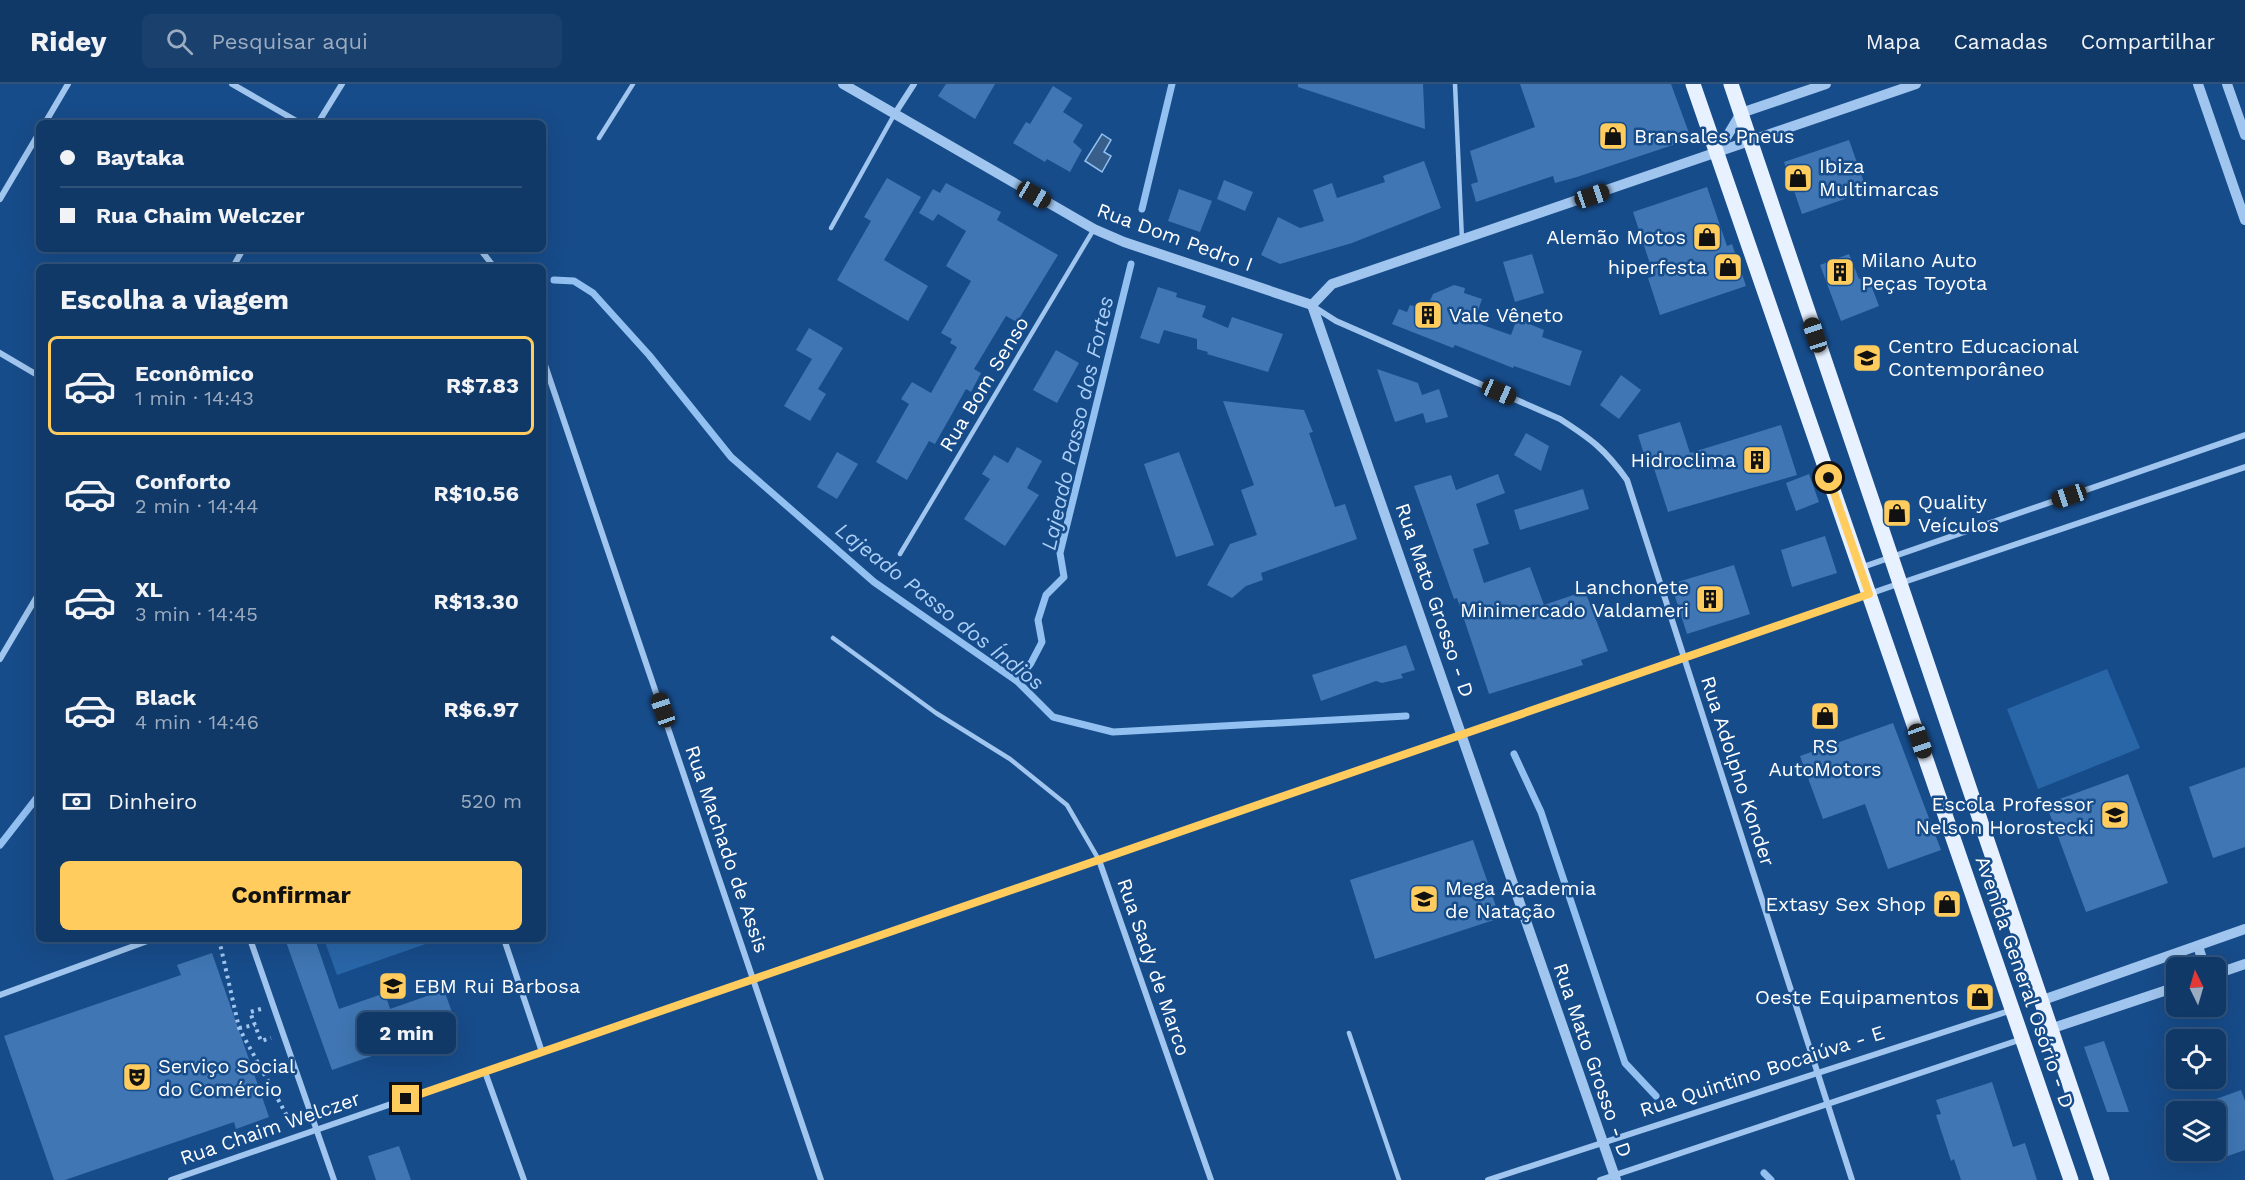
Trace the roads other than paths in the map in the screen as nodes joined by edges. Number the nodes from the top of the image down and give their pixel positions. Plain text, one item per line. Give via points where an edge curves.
1 (68, 84) edge
2 (232, 84) edge
3 (342, 84) edge
4 (633, 84) edge
5 (843, 84) edge
6 (914, 84) edge
7 (1455, 84) edge
8 (1693, 84) edge
9 (1731, 84) edge
10 (1826, 84) edge
11 (1916, 84) edge
12 (2198, 84) edge
13 (2227, 84) edge
14 (1741, 113) junction
15 (894, 115) junction
16 (47, 120) edge
17 (295, 120) edge
18 (320, 120) edge
19 (2245, 135) edge
20 (36, 138) edge
21 (599, 138) dead end
22 (1751, 141) junction
23 (1717, 153) junction
24 (0, 199) edge
25 (2245, 220) edge
26 (831, 228) dead end
27 (1094, 229) junction
28 (1462, 240) junction
29 (482, 252) edge
30 (492, 264) edge
31 (1312, 305) junction
32 (0, 353) edge
33 (546, 368) edge
34 (36, 374) edge
35 (2245, 435) edge
36 (2245, 467) edge
37 (900, 554) dead end
38 (1890, 557) junction
39 (1860, 568) junction
40 (1898, 584) junction
41 (1869, 594) junction
42 (36, 598) edge
43 (833, 638) dead end
44 (1684, 658) junction
45 (0, 659) edge
46 (1462, 734) junction
47 (1099, 860) junction
48 (2245, 929) edge
49 (145, 942) edge
50 (251, 942) edge
51 (505, 942) edge
52 (2198, 946) junction
53 (2202, 957) edge
54 (2245, 964) edge
55 (2226, 971) edge
56 (755, 980) junction
57 (2166, 990) edge
58 (0, 994) edge
59 (2040, 1001) junction
60 (2012, 1010) junction
61 (2050, 1029) junction
62 (1348, 1033) dead end
63 (2022, 1039) junction
64 (542, 1052) junction
65 (485, 1072) junction
66 (1818, 1072) junction
67 (1828, 1104) junction
68 (316, 1130) junction
69 (1602, 1141) junction
70 (1615, 1178) edge
71 (171, 1180) edge
72 (334, 1180) edge
73 (524, 1180) edge
74 (821, 1180) edge
75 (1211, 1180) edge
76 (1400, 1180) edge
77 (1488, 1180) edge
78 (1600, 1180) edge
79 (1852, 1180) edge
80 (2071, 1180) edge
81 (2102, 1180) edge

1 - 16 street
2 - 17 street
3 - 18 street
4 - 21 lane
5 - 15 street, Rua Dom Pedro I
6 - 15 street
7 - 28 lane
8 - 23 main road, Avenida General Osório - D
9 - 14 main road, Avenida General Osório - D
10 - 14 street
11 - 22 street
12 - 25 street
13 - 19 street
14 - 22 main road, Avenida General Osório - D
14 - 23 street
15 - 26 lane
15 - 27 street, Rua Dom Pedro I
20 - 24 street
22 - 23 street
22 - 38 main road, Avenida General Osório - D
23 - 28 street
23 - 39 main road, Avenida General Osório - D
27 - 31 street, Rua Dom Pedro I
27 - 37 lane, Rua Bom Senso
28 - 31 street via 1332,285
29 - 30 street
31 - 44 street, Rua Adolpho Konder via 1336,321 1560,419 1608,453 1627,480
31 - 46 street, Rua Mato Grosso - D
32 - 34 street
33 - 56 street, Rua Machado de Assis
35 - 38 street
36 - 40 street, Rua Chaim Welczer
38 - 39 street
38 - 40 main road, Avenida General Osório - D
39 - 41 main road, Avenida General Osório - D
40 - 41 street, Rua Chaim Welczer
40 - 59 main road, Avenida General Osório - D
41 - 44 street, Rua Chaim Welczer
41 - 60 main road, Avenida General Osório - D
42 - 45 street
43 - 47 lane, Rua Sady de Marco via 936,713 1010,759 1067,805
44 - 46 street, Rua Chaim Welczer
44 - 66 street, Rua Adolpho Konder
46 - 47 street, Rua Chaim Welczer
46 - 69 street, Rua Mato Grosso - D
47 - 56 street, Rua Chaim Welczer
47 - 75 street, Rua Sady de Marco
48 - 52 street
49 - 58 street
50 - 68 street
51 - 64 street
52 - 53 street
52 - 59 street
54 - 55 street
56 - 64 street, Rua Chaim Welczer
56 - 74 street, Rua Machado de Assis
57 - 61 street
59 - 61 main road, Avenida General Osório - D
60 - 63 main road, Avenida General Osório - D
60 - 66 street, Rua Quintino Bocaiúva - E
61 - 81 main road, Avenida General Osório - D
62 - 76 lane
63 - 67 street
63 - 80 main road, Avenida General Osório - D
64 - 65 street, Rua Chaim Welczer
65 - 68 street, Rua Chaim Welczer
65 - 73 street
66 - 67 street, Rua Adolpho Konder
66 - 69 street, Rua Quintino Bocaiúva - E
67 - 70 street
67 - 79 street, Rua Adolpho Konder
68 - 71 street, Rua Chaim Welczer
68 - 72 street
69 - 70 street, Rua Mato Grosso - D
69 - 77 street, Rua Quintino Bocaiúva - E
70 - 78 street

